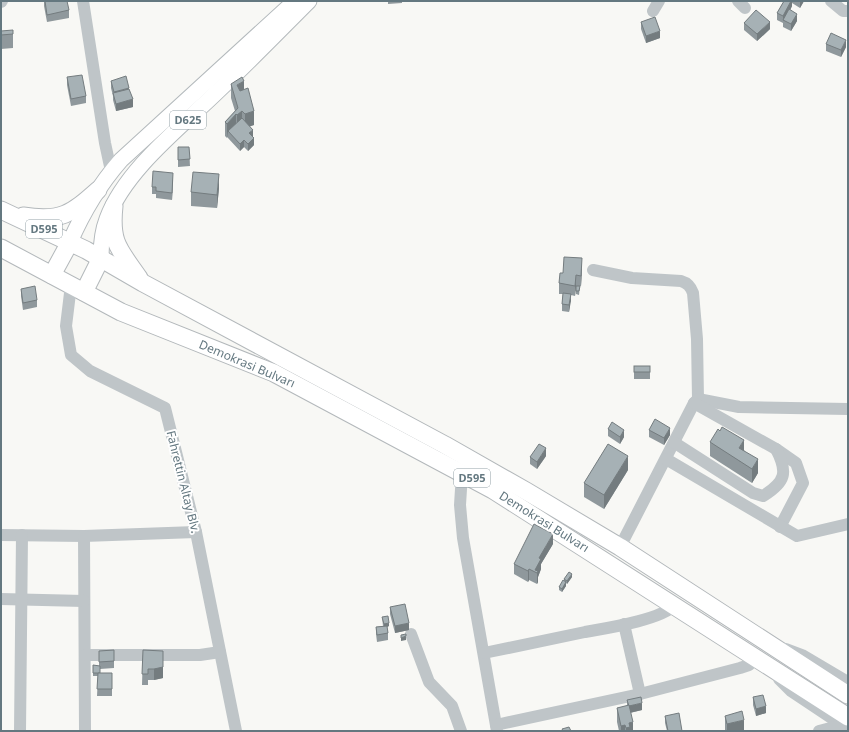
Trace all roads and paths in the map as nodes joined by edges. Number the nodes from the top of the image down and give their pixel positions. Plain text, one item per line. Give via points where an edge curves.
1 (83, 1) edge
2 (294, 1) edge
3 (309, 1) edge
4 (831, 1) edge
5 (848, 11) edge
6 (111, 171) junction
7 (98, 190) junction
8 (114, 206) junction
9 (6, 212) edge
10 (70, 242) junction
11 (1, 248) edge
12 (101, 258) junction
13 (593, 270) dead end
14 (52, 275) junction
15 (143, 284) junction
16 (78, 289) junction
17 (696, 401) junction
18 (848, 409) edge
19 (674, 443) junction
20 (776, 449) junction
21 (666, 459) junction
22 (462, 473) junction
23 (848, 524) edge
24 (780, 527) junction
25 (196, 532) junction
26 (1, 534) edge
27 (22, 535) junction
28 (84, 536) junction
29 (620, 547) junction
30 (1, 598) edge
31 (22, 599) junction
32 (84, 601) junction
33 (675, 606) junction
34 (624, 624) junction
35 (411, 634) dead end
36 (775, 648) junction
37 (220, 652) junction
38 (484, 653) junction
39 (85, 655) junction
40 (763, 662) junction
41 (848, 682) edge
42 (640, 694) junction
43 (848, 695) edge
44 (846, 724) edge
45 (497, 728) edge
46 (20, 731) edge
47 (85, 731) edge
48 (236, 731) edge
49 (461, 731) edge
50 (819, 731) edge

1 - 6 street
2 - 6 main road, D625
3 - 8 main road, D625 via 144,163
4 - 5 street via 843,11
6 - 7 main road, D625
7 - 9 highway via 70,213 62,216 40,218
7 - 10 main road, D625
8 - 12 main road, D625 via 101,242
8 - 15 highway via 114,238
9 - 10 highway, D595
10 - 12 highway, Demokrasi Bulvarı / D595
10 - 14 highway
11 - 14 highway, D595
12 - 15 highway, Demokrasi Bulvarı / D595
12 - 16 highway
13 - 17 street via 637,279 681,281 690,286 698,339
14 - 16 highway, D595
15 - 29 highway, Demokrasi Bulvarı / D595 via 445,445
16 - 22 highway, Demokrasi Bulvarı / D595 via 121,312 274,373
16 - 25 street, Fahrettin Altay Blv. via 66,326 72,355 90,371 164,408
17 - 18 street via 739,407
17 - 19 street
17 - 20 street
19 - 20 street via 753,493 763,496 773,490 785,469
19 - 21 street
20 - 24 street via 796,463 803,483
21 - 24 street
21 - 29 street
22 - 33 highway, Demokrasi Bulvarı / D595
22 - 38 street via 461,522
23 - 24 street via 797,536
25 - 28 street
25 - 37 street, Fahrettin Altay Blv.
26 - 27 street
27 - 28 street
27 - 31 street
28 - 32 street
29 - 36 highway, Demokrasi Bulvarı / D595
30 - 31 street
31 - 32 street
31 - 46 street
32 - 39 street
33 - 34 street via 662,614
33 - 40 highway, Demokrasi Bulvarı / D595
34 - 38 street
34 - 42 street
35 - 49 street via 429,682 452,706
36 - 41 street via 802,655
36 - 43 highway, Demokrasi Bulvarı / D595
37 - 39 street via 200,655
37 - 48 street, Fahrettin Altay Blv.
38 - 45 street
39 - 47 street
40 - 42 street via 753,662 745,667
40 - 44 highway, Demokrasi Bulvarı / D595
42 - 45 street
44 - 50 street

